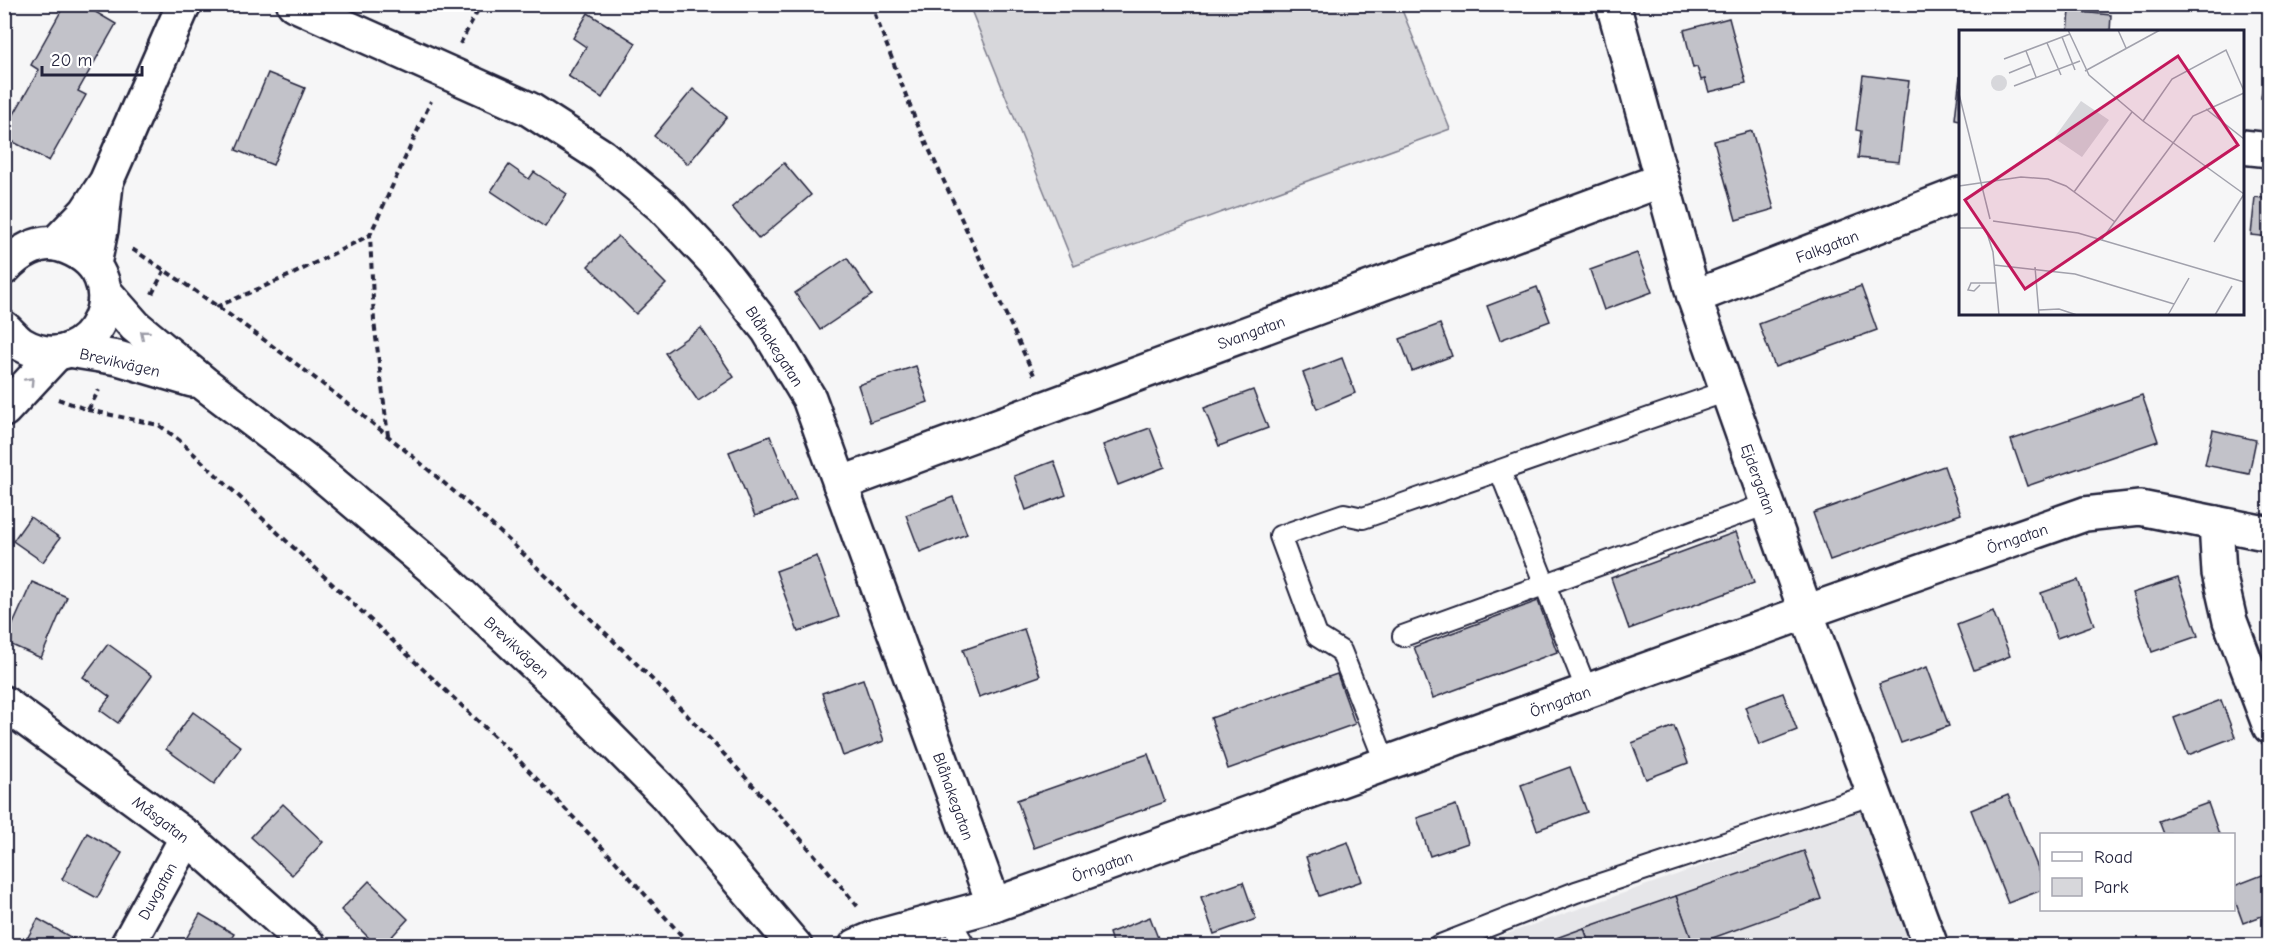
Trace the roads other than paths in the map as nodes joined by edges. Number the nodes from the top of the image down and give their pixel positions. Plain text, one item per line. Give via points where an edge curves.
1 (184, 4) edge
2 (294, 4) edge
3 (1613, 4) edge
4 (2244, 147) edge
5 (2270, 150) edge
6 (1662, 180) junction
7 (106, 182) junction
8 (1959, 195) edge
9 (23, 251) edge
10 (99, 278) junction
11 (1694, 297) junction
12 (4, 328) edge
13 (63, 351) junction
14 (205, 384) junction
15 (1727, 391) junction
16 (14, 399) edge
17 (1500, 471) junction
18 (840, 484) junction
19 (1767, 504) junction
20 (2216, 523) junction
21 (2270, 534) edge
22 (1545, 585) junction
23 (1806, 612) junction
24 (1404, 636) dead end
25 (1587, 691) junction
26 (4, 703) edge
27 (2270, 727) edge
28 (1386, 764) junction
29 (1874, 794) junction
30 (187, 837) junction
31 (994, 905) junction
32 (948, 918) junction
33 (866, 941) edge
34 (127, 945) edge
35 (309, 945) edge
36 (795, 945) edge
37 (965, 945) edge
38 (1438, 945) edge
39 (1931, 945) edge

1 - 7 street
2 - 18 street, Blåhakegatan via 529,109 602,156 662,206 714,261 768,330 808,398
3 - 6 street, Ejdergatan
4 - 5 street
6 - 11 street, Ejdergatan
6 - 18 street, Svangatan
7 - 9 street via 86,212
7 - 10 street
8 - 11 street, Falkgatan
9 - 10 street, Brevikvägen via 76,250
10 - 13 street via 104,310 97,328 85,341
14 -> 10 street, Brevikvägen via 135,326
11 - 15 street, Ejdergatan
12 - 13 street, Brevikvägen via 19,343 37,352
13 - 14 street, Brevikvägen via 118,358
16 -> 13 street
14 - 36 street, Brevikvägen via 305,460 427,562 557,685 668,798
15 - 17 lane
15 - 19 street, Ejdergatan
17 - 22 lane
17 - 28 lane via 1363,518 1344,514 1280,536 1317,636 1341,651
18 - 31 street, Blåhakegatan
19 - 22 lane
19 - 23 street, Ejdergatan
20 - 21 street, Örngatan
20 - 23 street, Örngatan via 2140,508 2085,514
20 - 27 street via 2219,573 2230,621
22 - 24 lane
22 - 25 lane
23 - 25 street, Örngatan
23 - 29 street, Ejdergatan
25 - 28 street, Örngatan
26 - 30 street, Måsgatan
28 - 31 street, Örngatan
29 - 38 lane via 1576,892
29 - 39 street, Ejdergatan
30 - 34 street, Duvgatan
30 - 35 street, Måsgatan
31 - 32 street, Örngatan
32 - 33 street, Örngatan
32 - 37 lane

